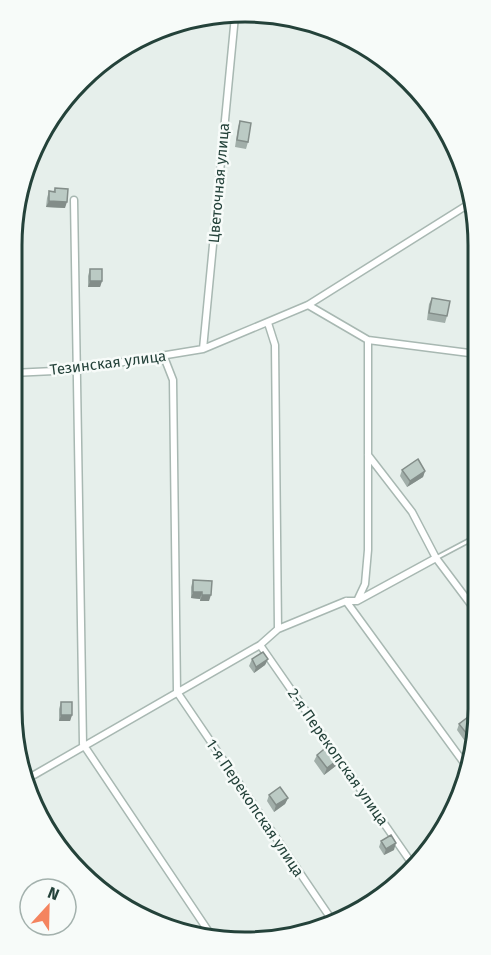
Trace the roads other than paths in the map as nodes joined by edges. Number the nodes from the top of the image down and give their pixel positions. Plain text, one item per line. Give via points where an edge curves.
1 (234, 23) edge
2 (74, 200) dead end
3 (465, 206) edge
4 (308, 305) junction
5 (268, 323) junction
6 (368, 340) junction
7 (202, 349) junction
8 (468, 353) edge
9 (164, 357) junction
10 (75, 370) junction
11 (22, 373) edge
12 (368, 455) junction
13 (468, 544) edge
14 (436, 558) junction
15 (346, 601) junction
16 (357, 601) junction
17 (468, 601) edge
18 (278, 629) junction
19 (260, 645) junction
20 (177, 692) junction
21 (83, 744) junction
22 (463, 760) edge
23 (32, 775) edge
24 (410, 860) edge
25 (330, 917) edge
26 (207, 929) edge

1 - 7 street, Цветочная улица
2 - 10 street
3 - 4 street, Тезинская улица
4 - 5 street, Тезинская улица
4 - 6 street
5 - 7 street, Тезинская улица
5 - 18 street via 275,345
6 - 8 street
6 - 12 street
7 - 9 street, Тезинская улица
9 - 10 street, Тезинская улица
9 - 20 street via 173,380
10 - 11 street, Тезинская улица
10 - 21 street
12 - 14 street via 412,512
12 - 16 street via 368,550 365,584
13 - 14 lane
14 - 16 street
14 - 17 street
15 - 16 street
15 - 18 street
15 - 22 street
18 - 19 street
19 - 20 street
19 - 24 street, 2-я Перекопская улица
20 - 21 street
20 - 25 street, 1-я Перекопская улица
21 - 23 street
21 - 26 street

